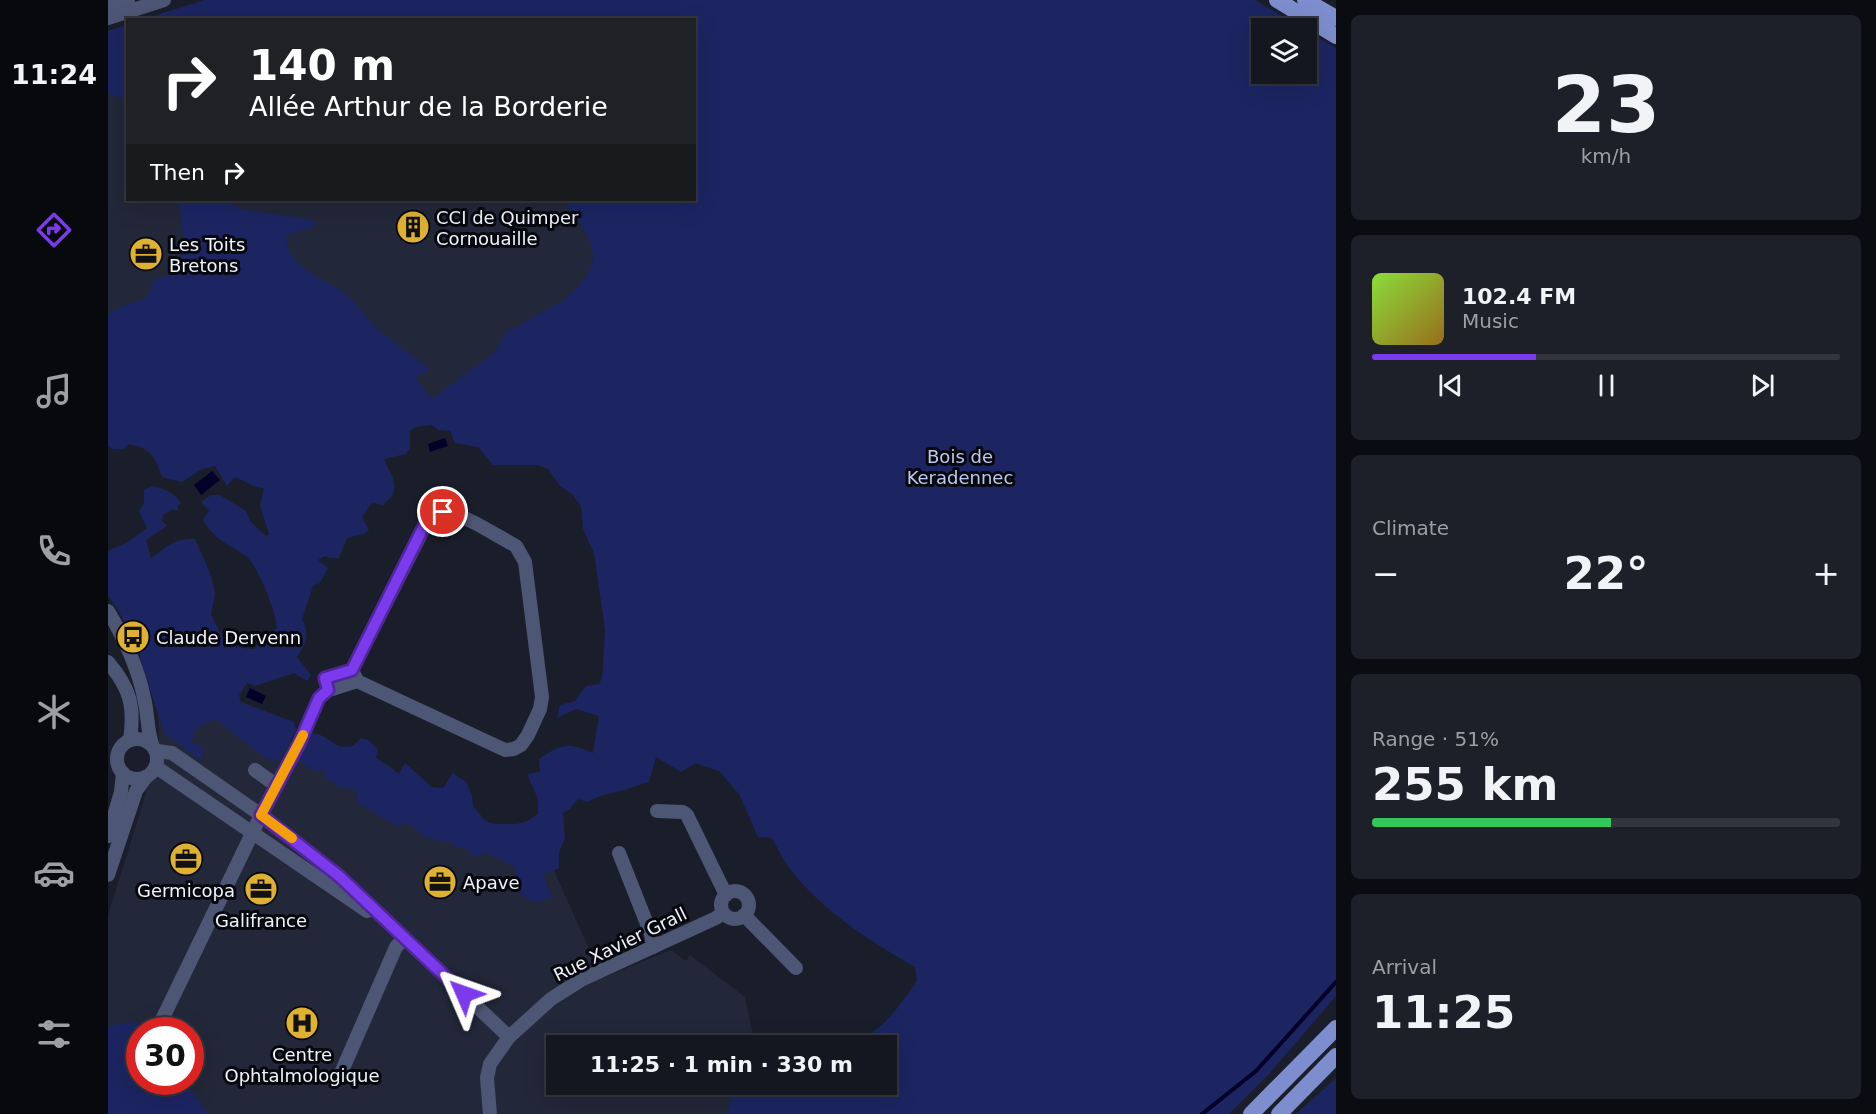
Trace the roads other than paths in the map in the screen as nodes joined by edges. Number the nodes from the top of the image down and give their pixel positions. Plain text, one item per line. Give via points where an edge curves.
1 (128, 0) edge
2 (164, 0) edge
3 (1277, 0) edge
4 (1305, 0) edge
5 (108, 7) edge
6 (108, 18) edge
7 (1336, 18) edge
8 (1336, 36) edge
9 (108, 611) edge
10 (108, 662) edge
11 (354, 676) junction
12 (130, 740) junction
13 (154, 748) junction
14 (156, 767) junction
15 (255, 770) dead end
16 (123, 773) junction
17 (146, 777) junction
18 (277, 786) junction
19 (657, 811) dead end
20 (261, 815) junction
21 (253, 833) junction
22 (108, 836) edge
23 (619, 853) dead end
24 (108, 875) edge
25 (726, 895) junction
26 (723, 913) junction
27 (744, 915) junction
28 (399, 933) junction
29 (653, 947) junction
30 (796, 968) dead end
31 (163, 1017) edge
32 (1336, 1028) edge
33 (509, 1036) junction
34 (1336, 1056) edge
35 (341, 1074) dead end
36 (490, 1114) edge
37 (1251, 1114) edge
38 (1279, 1114) edge

1 - 5 street
2 - 6 street
3 - 8 main road
4 - 7 main road
9 - 13 street via 137,673
10 - 12 street via 130,697
11 - 11 street via 505,750 521,745 534,725 542,697 525,562 516,546 452,512 430,516
11 - 18 street via 319,698
12 - 13 street via 143,739
12 - 16 street via 118,752 118,765
13 - 14 street
13 - 20 street via 172,753
14 - 17 street
14 - 21 street
15 - 18 street
16 - 17 street via 132,779
16 - 22 street
17 - 24 street via 136,790
18 - 20 street
19 - 25 street via 687,815
20 - 21 street
20 - 28 street via 339,876
21 - 28 street
21 - 31 street
23 - 29 street
25 - 26 street via 721,903
25 - 27 street via 739,892 746,897 748,908
26 - 27 street via 733,919
26 - 29 street, Rue Xavier Grall
27 - 30 street
28 - 33 street
28 - 35 street
29 - 33 street, Rue Xavier Grall via 563,990
32 - 37 main road
33 - 36 street, Rue Xavier Grall via 488,1070
34 - 38 main road

